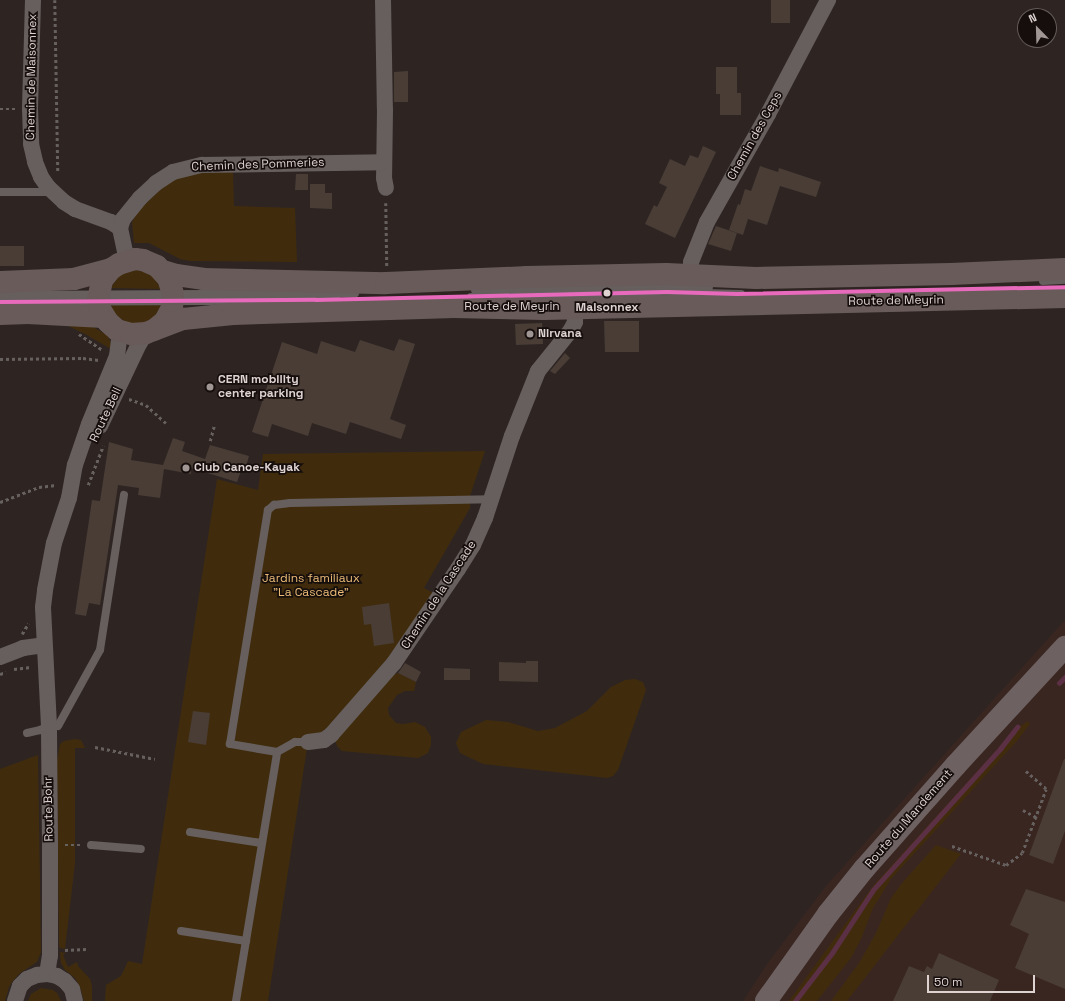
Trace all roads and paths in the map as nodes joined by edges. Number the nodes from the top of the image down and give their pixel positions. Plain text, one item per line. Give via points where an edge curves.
1 (33, 0) edge
2 (55, 0) edge
3 (384, 0) edge
4 (828, 0) edge
5 (384, 162) junction
6 (386, 188) joint
7 (50, 190) junction
8 (0, 192) edge
9 (120, 228) junction
10 (119, 265) junction
11 (1065, 268) edge
12 (387, 269) dead end
13 (163, 271) junction
14 (690, 274) junction
15 (1065, 280) edge
16 (0, 282) edge
17 (956, 283) dead end
18 (1065, 287) edge
19 (750, 289) junction
20 (464, 290) dead end
21 (0, 295) edge
22 (362, 296) dead end
23 (173, 297) junction
24 (459, 297) dead end
25 (1065, 297) edge
26 (0, 302) edge
27 (576, 307) junction
28 (104, 310) junction
29 (0, 314) edge
30 (150, 332) junction
31 (0, 359) edge
32 (104, 360) dead end
33 (124, 398) dead end
34 (166, 423) dead end
35 (214, 426) dead end
36 (210, 440) dead end
37 (103, 446) dead end
38 (60, 485) dead end
39 (85, 492) dead end
40 (124, 495) dead end
41 (69, 498) junction
42 (490, 499) junction
43 (0, 502) edge
44 (44, 645) junction
45 (1065, 648) edge
46 (6, 661) edge
47 (46, 680) junction
48 (53, 726) junction
49 (27, 732) dead end
50 (308, 742) joint
51 (95, 747) dead end
52 (277, 752) junction
53 (155, 759) dead end
54 (1025, 771) dead end
55 (1023, 810) dead end
56 (1036, 817) junction
57 (190, 832) dead end
58 (262, 844) junction
59 (63, 845) dead end
60 (91, 845) joint
61 (952, 846) dead end
62 (141, 849) dead end
63 (181, 931) dead end
64 (246, 941) junction
65 (86, 948) dead end
66 (59, 950) dead end
67 (47, 974) junction
68 (15, 1001) edge
69 (75, 1001) edge
70 (236, 1001) edge
71 (766, 1001) edge

1 - 7 street, Chemin de Maisonnex via 33,36 30,52 31,144 35,162
2 - 7 path via 58,176
3 - 5 street
4 - 14 street, Chemin des Ceps via 707,222 691,262
5 - 6 street
5 - 9 street, Chemin des Pommeries via 190,166 173,172 156,183 129,211
6 - 12 path
7 - 8 lane
7 - 9 street, Chemin de Maisonnex via 75,209 111,222
9 - 10 street
10 - 13 main road via 143,260
10 - 16 main road via 74,279
10 - 28 main road via 102,280
11 - 14 main road via 951,274 756,278
13 - 14 main road via 203,279 336,283
13 - 23 main road via 172,286
15 - 18 lane via 1034,284
17 - 19 lane
19 - 20 lane via 667,286
19 - 24 lane
21 - 28 lane
22 - 23 lane
23 - 28 lane
23 - 30 main road via 165,321
25 - 27 main road, Route de Meyrin
26 - 28 lane
27 - 30 main road, Route de Meyrin via 454,307 233,314 183,319
27 - 42 street, Chemin de la Cascade via 575,322 571,330 538,371
28 - 29 main road, Route de Meyrin
28 - 30 main road, Route de Meyrin via 131,334
28 - 41 street, Route Bell via 119,339 117,356 85,437
30 - 41 street, Route Bell via 139,344 109,405 84,469
31 - 32 path
33 - 34 path via 146,405
35 - 36 path
37 - 39 path
38 - 43 path via 39,487
40 - 48 lane via 98,656
41 - 44 street, Route Bell via 47,574 43,607
42 - 50 street, Chemin de la Cascade via 473,545 394,663 331,735 324,740
42 - 52 lane via 290,503 274,504 268,510 230,744
44 - 46 street via 23,648
44 - 47 street, Route Bohr
45 - 71 main road, Route du Mandement via 864,869 810,937
46 - 47 path via 14,669 34,666
47 - 48 street, Route Bohr
48 - 49 lane
48 - 67 street, Route Bohr via 50,956
50 - 52 lane via 295,742
51 - 53 path
52 - 58 lane
54 - 56 path via 1046,789
55 - 56 path
56 - 61 path via 1022,853 1006,865
57 - 58 lane
58 - 64 lane
59 - 60 path
60 - 62 lane
63 - 64 lane
64 - 70 lane
65 - 66 path
67 - 68 street via 27,979 20,986
67 - 69 street via 65,981 72,989

